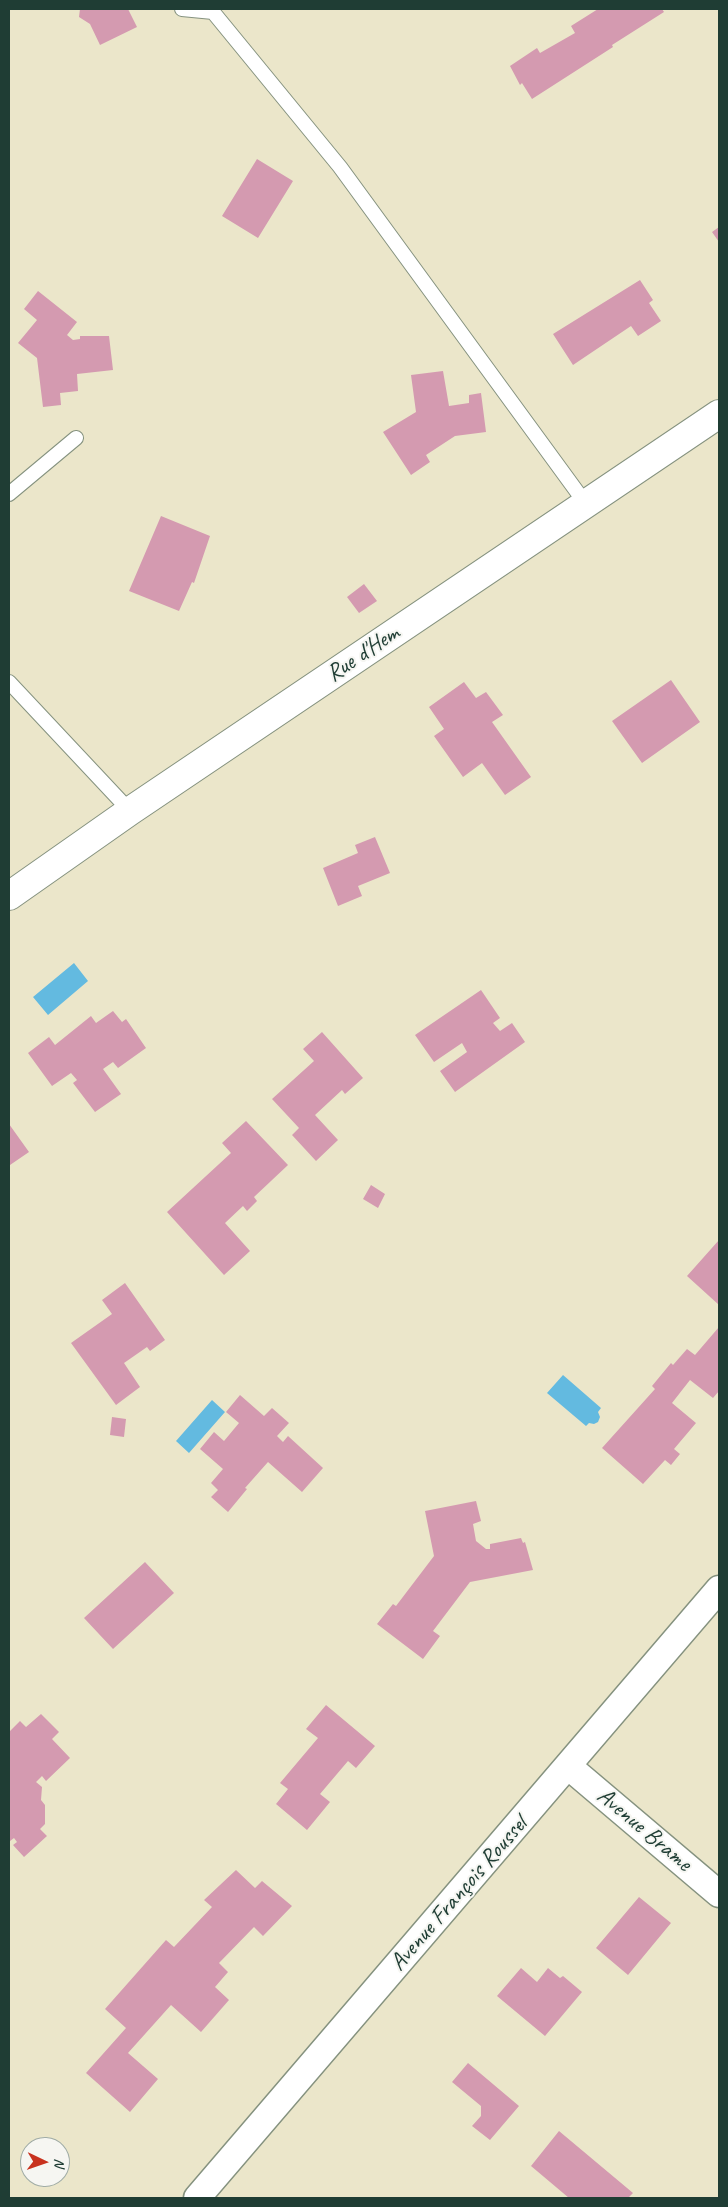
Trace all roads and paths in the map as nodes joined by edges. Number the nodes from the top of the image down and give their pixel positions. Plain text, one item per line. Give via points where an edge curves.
1 (182, 9) edge
2 (719, 414) edge
3 (76, 438) dead end
4 (9, 494) edge
5 (586, 504) junction
6 (9, 682) edge
7 (130, 811) junction
8 (9, 896) edge
9 (719, 1589) edge
10 (568, 1766) junction
11 (719, 1894) edge
12 (197, 2198) edge

1 - 5 lane via 212,12 340,167
2 - 5 main road, Rue d'Hem
3 - 4 lane
5 - 7 main road, Rue d'Hem
6 - 7 lane
7 - 8 main road, Rue d'Hem
9 - 10 street, Avenue François Roussel
10 - 11 street, Avenue Brame
10 - 12 street, Avenue François Roussel

